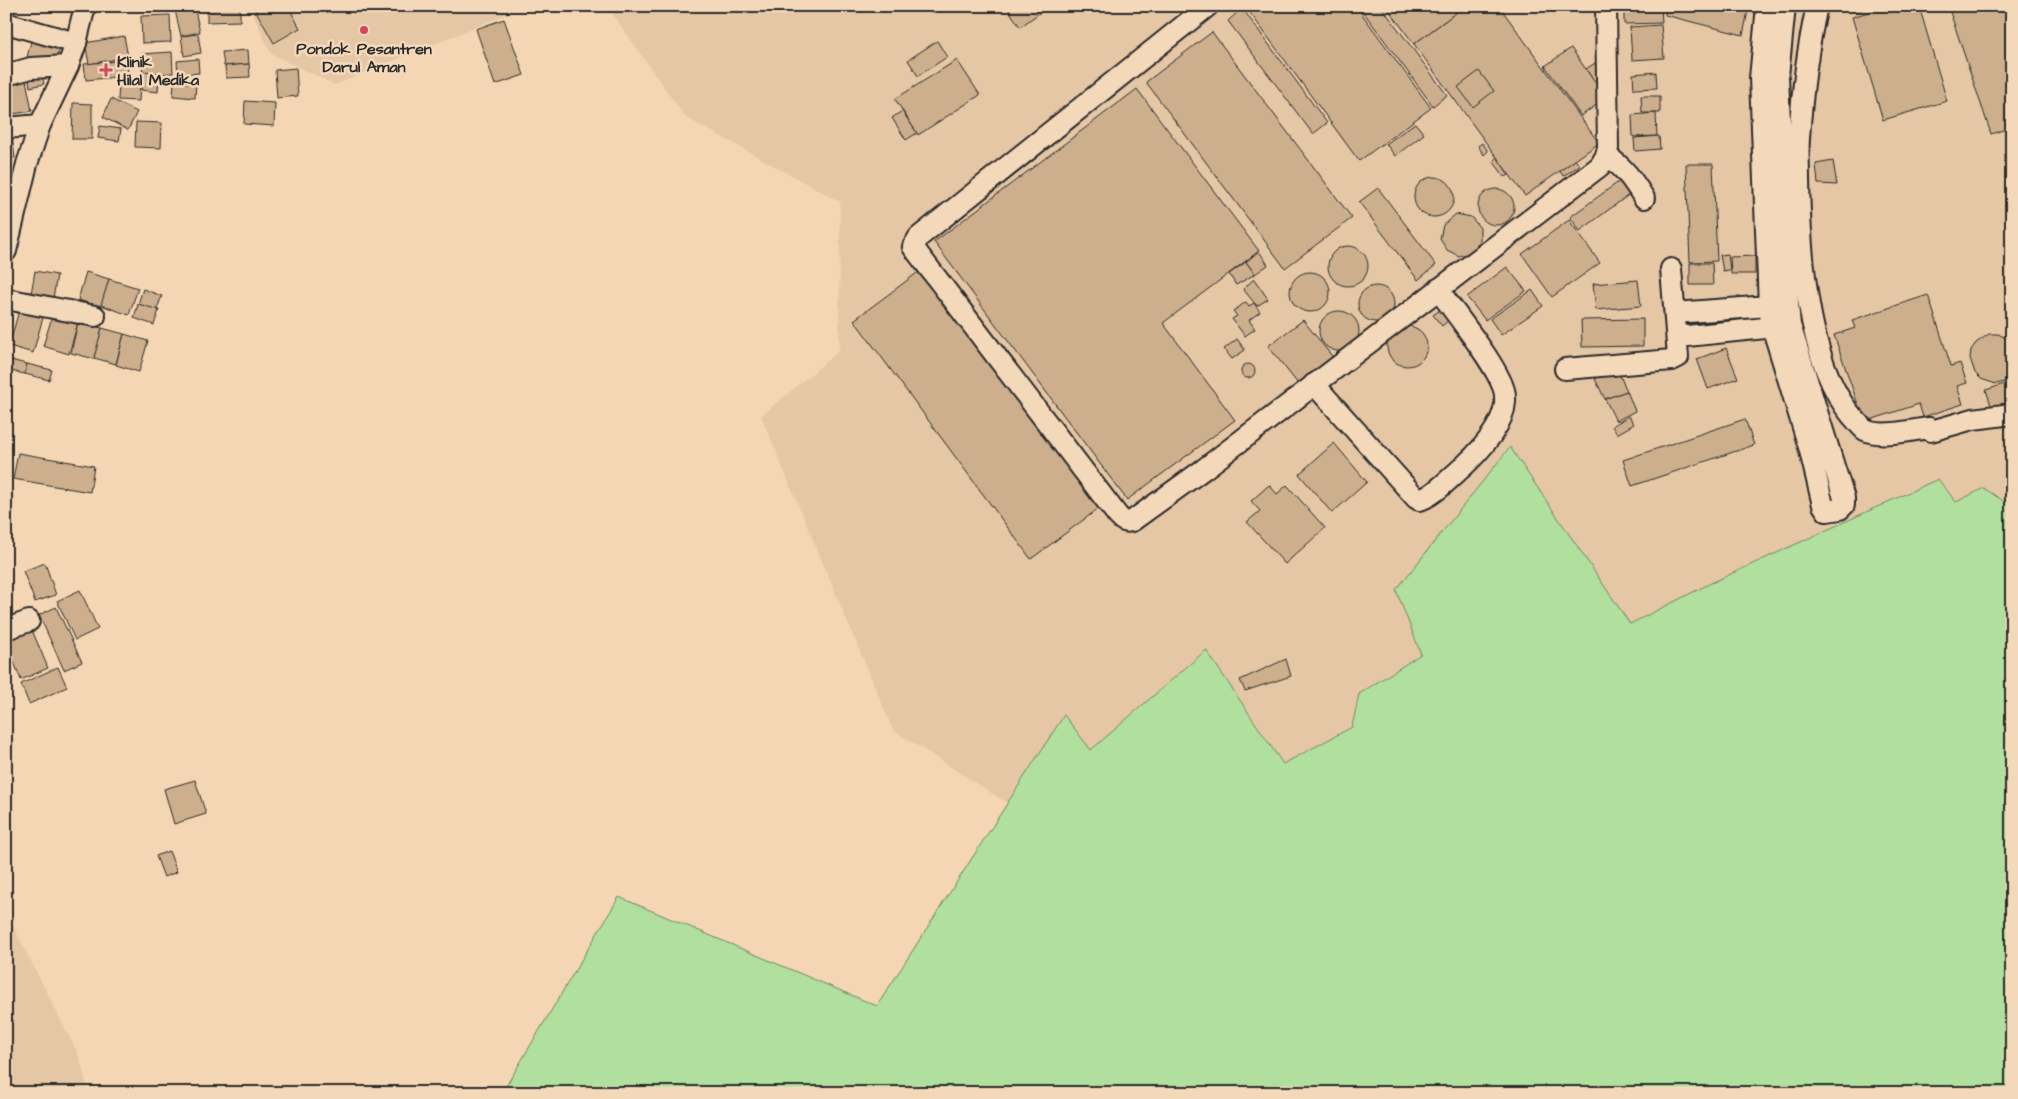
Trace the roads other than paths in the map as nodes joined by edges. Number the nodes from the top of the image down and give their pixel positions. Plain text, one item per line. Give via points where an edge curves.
1 (85, 6) edge
2 (1208, 6) edge
3 (1606, 6) edge
4 (1767, 6) edge
5 (1785, 6) edge
6 (1817, 6) edge
7 (6, 23) edge
8 (76, 43) junction
9 (68, 66) junction
10 (6, 75) edge
11 (40, 125) junction
12 (6, 128) edge
13 (1606, 156) junction
14 (13, 196) edge
15 (1644, 198) dead end
16 (6, 250) edge
17 (1671, 269) dead end
18 (1438, 289) junction
19 (6, 299) edge
20 (1778, 305) junction
21 (1675, 313) junction
22 (95, 316) dead end
23 (1781, 326) junction
24 (1677, 337) junction
25 (1565, 369) dead end
26 (1314, 384) junction
27 (2012, 414) edge
28 (29, 621) dead end
29 (6, 629) edge

1 - 8 street
2 - 26 street via 920,237 913,247 1123,521 1132,521
3 - 13 street
4 - 20 street via 1760,78
5 - 20 street via 1778,76
6 - 27 street via 1807,54 1798,140 1800,235 1809,300 1833,389 1865,430 1882,433 1929,428 1931,431 1974,419
7 - 8 street
8 - 9 street
9 - 10 street via 31,68
9 - 11 street
11 - 12 street
11 - 14 street
13 - 15 street via 1620,165
13 - 18 street via 1600,166
14 - 16 street
17 - 21 street
18 - 26 street
18 - 26 street via 1503,384 1506,397 1501,418 1478,451 1430,495 1421,500 1416,498
19 - 22 street
20 - 21 street
20 - 23 street
21 - 24 street
23 - 23 street via 1844,498 1844,505 1833,511 1827,511 1823,505
23 - 24 street
24 - 25 street via 1678,356 1672,360
28 - 29 street

